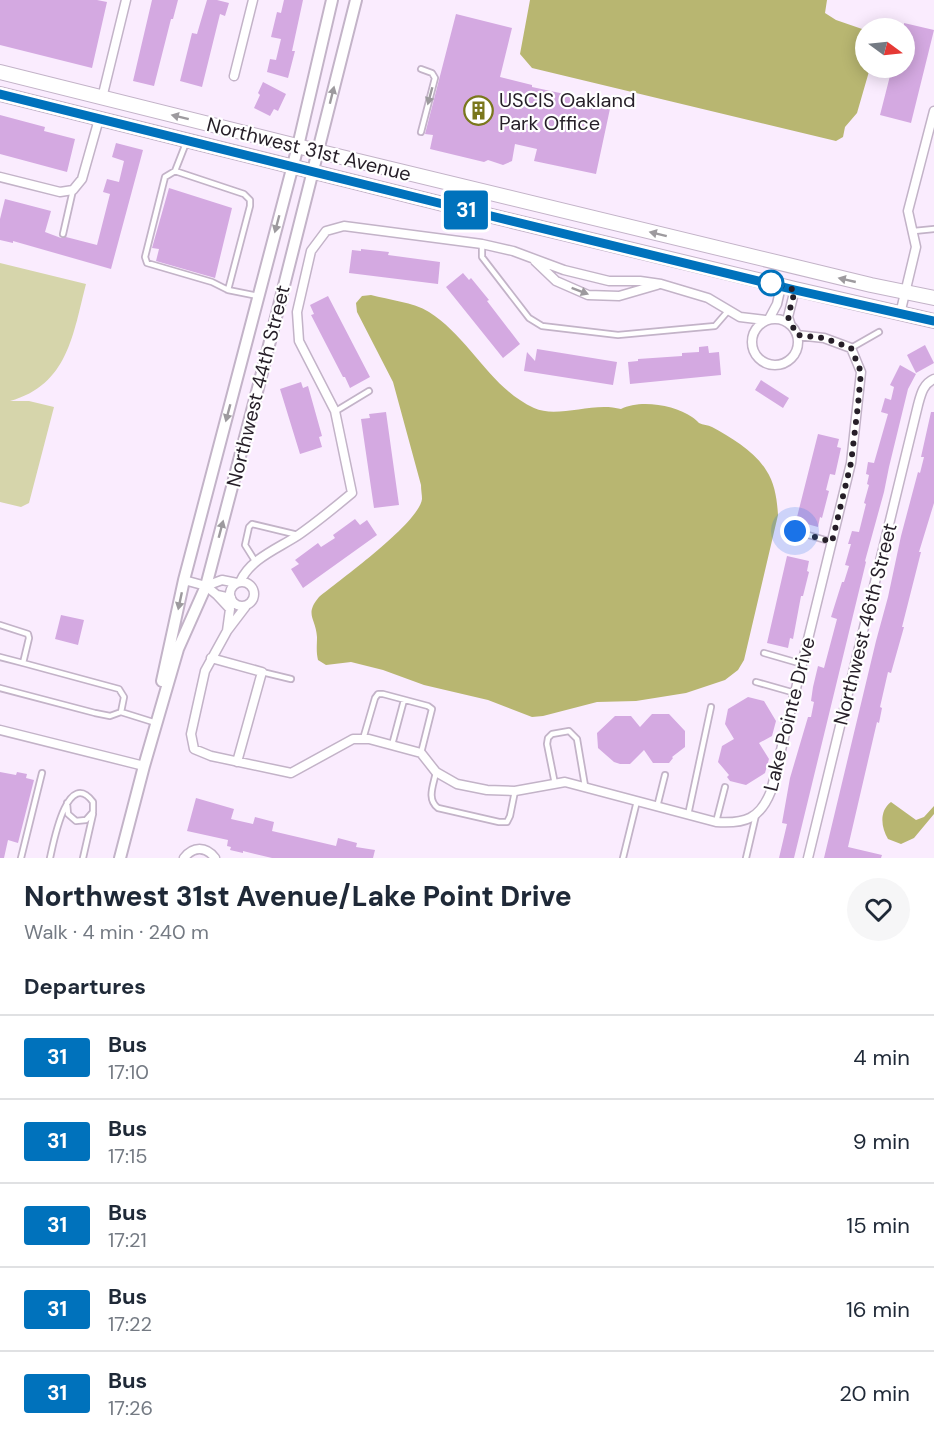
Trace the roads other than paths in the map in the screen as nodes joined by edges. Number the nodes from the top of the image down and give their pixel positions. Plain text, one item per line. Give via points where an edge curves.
1 (126, 0) edge
2 (253, 0) edge
3 (332, 0) edge
4 (356, 0) edge
5 (421, 69) dead end
6 (0, 72) edge
7 (234, 75) dead end
8 (0, 94) edge
9 (102, 98) junction
10 (934, 111) edge
11 (99, 119) junction
12 (421, 132) dead end
13 (187, 141) junction
14 (298, 147) junction
15 (317, 152) junction
16 (292, 167) junction
17 (175, 171) junction
18 (312, 172) junction
19 (0, 177) edge
20 (73, 190) junction
21 (934, 229) edge
22 (914, 231) junction
23 (63, 234) dead end
24 (482, 244) junction
25 (533, 258) junction
26 (660, 284) junction
27 (788, 288) junction
28 (228, 290) junction
29 (904, 293) junction
30 (258, 296) junction
31 (934, 298) edge
32 (728, 312) junction
33 (900, 314) junction
34 (740, 317) junction
35 (767, 320) junction
36 (934, 321) edge
37 (790, 323) junction
38 (879, 332) dead end
39 (753, 334) junction
40 (797, 335) junction
41 (851, 348) junction
42 (934, 379) edge
43 (369, 391) dead end
44 (335, 411) junction
45 (795, 531) dead end
46 (298, 535) junction
47 (832, 542) junction
48 (256, 562) junction
49 (184, 580) junction
50 (238, 582) junction
51 (251, 585) junction
52 (206, 586) junction
53 (217, 595) junction
54 (231, 598) junction
55 (246, 606) junction
56 (230, 609) junction
57 (240, 613) junction
58 (0, 625) edge
59 (227, 632) junction
60 (764, 653) dead end
61 (0, 657) edge
62 (211, 658) junction
63 (23, 663) junction
64 (802, 664) junction
65 (262, 672) junction
66 (291, 679) dead end
67 (756, 682) dead end
68 (0, 688) edge
69 (795, 693) junction
70 (404, 700) junction
71 (711, 707) dead end
72 (121, 712) junction
73 (153, 722) junction
74 (0, 730) edge
75 (363, 739) junction
76 (392, 745) junction
77 (421, 753) junction
78 (237, 762) junction
79 (144, 766) junction
80 (436, 772) junction
81 (42, 773) dead end
82 (665, 775) dead end
83 (555, 784) junction
84 (725, 787) dead end
85 (585, 788) junction
86 (515, 791) junction
87 (637, 801) junction
88 (67, 803) junction
89 (657, 807) junction
90 (93, 812) junction
91 (757, 813) junction
92 (688, 814) junction
93 (716, 822) junction
94 (21, 858) edge
95 (50, 858) edge
96 (84, 858) edge
97 (120, 858) edge
98 (184, 858) edge
99 (215, 858) edge
100 (623, 858) edge
101 (746, 858) edge
102 (808, 858) edge

1 - 9 street
2 - 7 street
3 - 14 street, Northwest 44th Street
15 -> 4 street, Northwest 44th Street
5 -> 12 lane via 435,78
6 - 9 main road, Northwest 31st Avenue
8 - 11 main road, Northwest 31st Avenue
14 -> 9 main road, Northwest 31st Avenue
10 - 22 street via 908,211
11 - 13 main road, Northwest 31st Avenue
11 - 20 street via 82,179
13 - 16 main road, Northwest 31st Avenue
13 - 17 lane
14 - 15 main road, Northwest 31st Avenue
14 - 16 street, Northwest 44th Street
15 - 18 street, Northwest 44th Street
29 -> 15 main road, Northwest 31st Avenue
16 - 18 main road, Northwest 31st Avenue
16 -> 30 street, Northwest 44th Street
17 - 28 lane via 244,194 250,200
17 - 28 lane via 165,177 147,262
18 - 27 main road, Northwest 31st Avenue
52 -> 18 street, Northwest 44th Street
19 - 20 street via 60,192
20 - 23 lane
21 - 22 lane
22 - 29 street via 916,247
24 - 25 street
24 - 32 lane via 482,257 529,318 542,326 618,335 715,326
24 - 44 street via 344,226 326,231 311,251 297,312 299,340
25 - 26 street via 609,281
25 -> 26 street via 556,281 588,295 619,296
26 - 32 street via 708,298
27 - 33 main road, Northwest 31st Avenue
27 - 35 street
27 - 37 street
28 - 30 lane
29 - 31 main road, Northwest 31st Avenue
29 - 33 street
30 -> 49 street, Northwest 44th Street
32 - 34 street
33 - 36 main road, Northwest 31st Avenue
34 - 35 street
34 - 39 street
35 - 37 street
35 - 39 street
37 - 40 street
38 - 41 lane
39 - 40 street via 752,345 758,358 775,365 795,354
40 - 41 street via 824,338
41 - 47 street, Lake Pointe Drive via 861,372 858,405 851,463
42 - 102 street, Northwest 46th Street via 922,390
43 - 44 lane
44 - 46 street via 352,493
45 - 47 lane
46 - 48 street
46 - 48 lane via 252,524 245,544
47 - 64 street, Lake Pointe Drive
48 - 50 street
48 - 51 street
49 - 52 street
49 -> 73 street, Northwest 44th Street
50 - 51 street
50 - 52 street via 222,580
50 - 54 street via 232,588
51 - 55 street via 254,598
52 - 53 street
52 - 79 street, Northwest 44th Street via 178,649
53 - 54 street
53 - 56 street
54 - 55 street via 237,605
55 - 57 street
56 - 57 street
56 - 59 street
57 - 59 street
58 - 63 lane via 28,634
59 - 62 street
60 - 64 lane
61 - 63 lane
62 - 65 street
62 - 78 street via 190,734 195,749
63 - 72 lane via 113,686 123,694
64 - 69 street, Lake Pointe Drive
65 - 66 lane
65 - 78 street
67 - 69 lane
68 - 72 lane via 110,717
69 - 91 street, Lake Pointe Drive via 771,791
70 - 75 lane via 378,694
70 - 76 lane
70 - 77 lane via 432,709
71 - 92 lane
72 - 73 lane
73 - 79 street, Northwest 44th Street
74 - 79 street
75 - 76 street
75 - 78 street via 353,739 291,773
76 - 77 street
77 - 80 street, Lake Pointe Drive
79 - 97 street, Northwest 44th Street
80 - 86 street, Lake Pointe Drive via 458,784
80 - 86 lane via 431,799 438,808 507,822
81 - 94 lane
82 - 89 lane
83 - 85 street, Lake Pointe Drive via 565,782
83 - 85 lane via 548,738 569,731 577,739
83 - 86 street, Lake Pointe Drive
84 - 93 lane
85 - 87 street, Lake Pointe Drive
87 - 89 street, Lake Pointe Drive
87 - 100 lane
88 - 90 lane via 74,795 85,795 93,802
88 - 90 lane via 68,814 76,821 86,820
88 - 95 lane
89 - 92 street, Lake Pointe Drive
90 - 96 lane
91 - 93 street, Lake Pointe Drive via 732,823
91 - 101 lane
92 - 93 street, Lake Pointe Drive
98 - 99 street via 200,848

